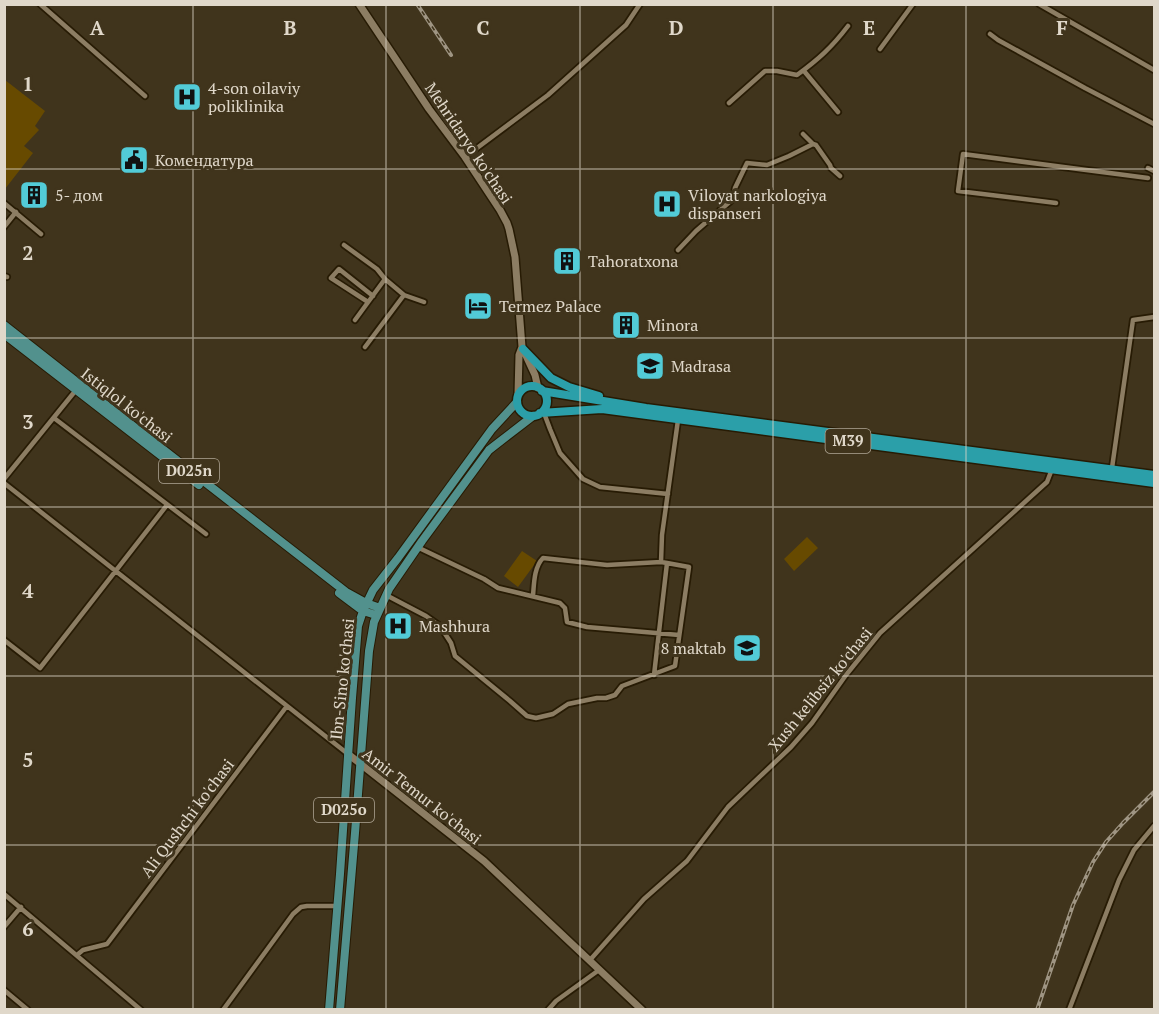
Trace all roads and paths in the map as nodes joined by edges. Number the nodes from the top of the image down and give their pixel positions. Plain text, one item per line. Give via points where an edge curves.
1 (40, 4) edge
2 (359, 4) edge
3 (640, 4) edge
4 (913, 4) edge
5 (1039, 4) edge
6 (848, 26) dead end
7 (990, 34) dead end
8 (880, 49) dead end
9 (804, 70) junction
10 (1155, 70) edge
11 (145, 96) dead end
12 (729, 103) dead end
13 (838, 112) dead end
14 (1155, 124) edge
15 (802, 134) dead end
16 (813, 144) junction
17 (465, 157) junction
18 (1148, 168) dead end
19 (1155, 171) edge
20 (840, 177) dead end
21 (1148, 178) dead end
22 (4, 203) edge
23 (1056, 203) dead end
24 (16, 212) junction
25 (4, 227) edge
26 (41, 234) dead end
27 (344, 245) dead end
28 (678, 250) dead end
29 (385, 279) junction
30 (404, 295) junction
31 (373, 296) junction
32 (368, 302) junction
33 (424, 302) dead end
34 (1155, 317) edge
35 (355, 320) dead end
36 (4, 325) edge
37 (4, 334) edge
38 (365, 347) dead end
39 (522, 348) junction
40 (540, 389) junction
41 (76, 390) junction
42 (518, 398) junction
43 (607, 400) junction
44 (539, 414) junction
45 (54, 417) junction
46 (678, 420) junction
47 (1052, 468) junction
48 (1112, 468) junction
49 (1155, 474) edge
50 (4, 481) edge
51 (1155, 483) edge
52 (668, 495) junction
53 (167, 505) junction
54 (206, 534) dead end
55 (417, 547) junction
56 (661, 562) junction
57 (667, 563) junction
58 (116, 571) junction
59 (386, 595) junction
60 (532, 596) junction
61 (364, 607) junction
62 (378, 611) junction
63 (658, 633) junction
64 (679, 635) junction
65 (4, 640) edge
66 (654, 675) junction
67 (287, 706) junction
68 (348, 754) junction
69 (360, 764) junction
70 (1155, 826) edge
71 (4, 894) edge
72 (338, 906) junction
73 (21, 907) junction
74 (4, 927) edge
75 (77, 955) junction
76 (590, 960) junction
77 (599, 970) junction
78 (4, 990) edge
79 (28, 1010) edge
80 (141, 1010) edge
81 (223, 1010) edge
82 (329, 1010) edge
83 (340, 1010) edge
84 (548, 1010) edge
85 (642, 1010) edge
86 (1069, 1010) edge

1 - 11 street
2 - 17 main road, Мehridaryo ko'chasi
3 - 17 street via 626,25 548,95
4 - 8 street
5 - 10 street
6 - 9 street
7 - 14 street
9 - 12 street via 797,75 765,71
9 - 13 street
15 - 16 street
16 - 20 street
16 - 28 street via 767,165 747,164 733,199
17 - 39 main road, Мehridaryo ko'chasi via 509,229 518,279
18 - 19 street
21 - 23 street via 963,154 958,191
22 - 24 street
24 - 25 street
24 - 26 street
27 - 29 street
29 - 30 street
29 - 31 street
30 - 33 street
30 - 38 street
31 - 32 street
31 - 32 street via 339,269 331,278
32 - 35 street
34 - 48 street via 1133,320
36 - 61 main road, Istiqlol ko'chasi / D025n
37 - 41 main road, Istiqlol ko'chasi / D025n
39 - 40 main road
39 - 42 main road
39 - 43 highway via 551,378
40 - 42 highway via 527,387
40 - 43 highway, M39
40 - 44 highway via 546,402
41 - 45 street
41 - 61 main road, Istiqlol ko'chasi / D025n
42 - 44 highway via 518,408 527,416
42 - 61 main road, Ibn-Sino ko'chasi via 372,590
43 - 48 highway, M39
44 - 46 highway, M39 via 602,409
44 - 52 street via 560,453 583,479 600,487
44 - 55 main road, Ibn-Sino ko'chasi via 489,450
45 - 50 street
45 - 53 street
46 - 47 highway, M39
46 - 52 street
47 - 51 highway, M39
47 - 76 street, Xush kelibsiz ko'chasi via 1047,482 880,633 791,747 728,807 687,861 644,899
48 - 49 highway, M39
50 - 58 street, Amir Temur ko'chasi
52 - 56 street
53 - 54 street
53 - 58 street
55 - 59 main road, Ibn-Sino ko'chasi
55 - 60 street via 498,588
56 - 57 street
56 - 60 street via 607,565 543,558
57 - 63 street
57 - 64 street via 689,567
58 - 65 street via 40,668
58 - 67 street, Amir Temur ko'chasi
59 - 62 main road, Ibn-Sino ko'chasi
59 - 66 street via 440,626 455,656 527,716 536,718 553,714 568,704 606,698 622,686
60 - 63 street via 560,603 567,622
61 - 62 main road, Istiqlol ko'chasi / D025n
61 - 68 main road, Ibn-Sino ko'chasi / D025o via 358,626
62 - 69 main road, Ibn-Sino ko'chasi / D025o via 369,651
63 - 64 street
63 - 66 street
64 - 66 street via 675,666
67 - 68 street, Amir Temur ko'chasi
67 - 75 street, Ali Qushchi ko'chasi via 107,944
68 - 69 main road, Amir Temur ko'chasi
68 - 72 main road, Ibn-Sino ko'chasi / D025o
69 - 76 main road, Amir Temur ko'chasi via 484,861
69 - 83 main road, Ibn-Sino ko'chasi / D025o
70 - 86 street via 1134,850 1119,880
71 - 73 street
72 - 81 street via 301,907 293,914
72 - 82 main road, Ibn-Sino ko'chasi / D025o
73 - 74 street
73 - 75 street
75 - 80 street
76 - 77 main road, Amir Temur ko'chasi
77 - 84 street
77 - 85 main road, Amir Temur ko'chasi
78 - 79 street

